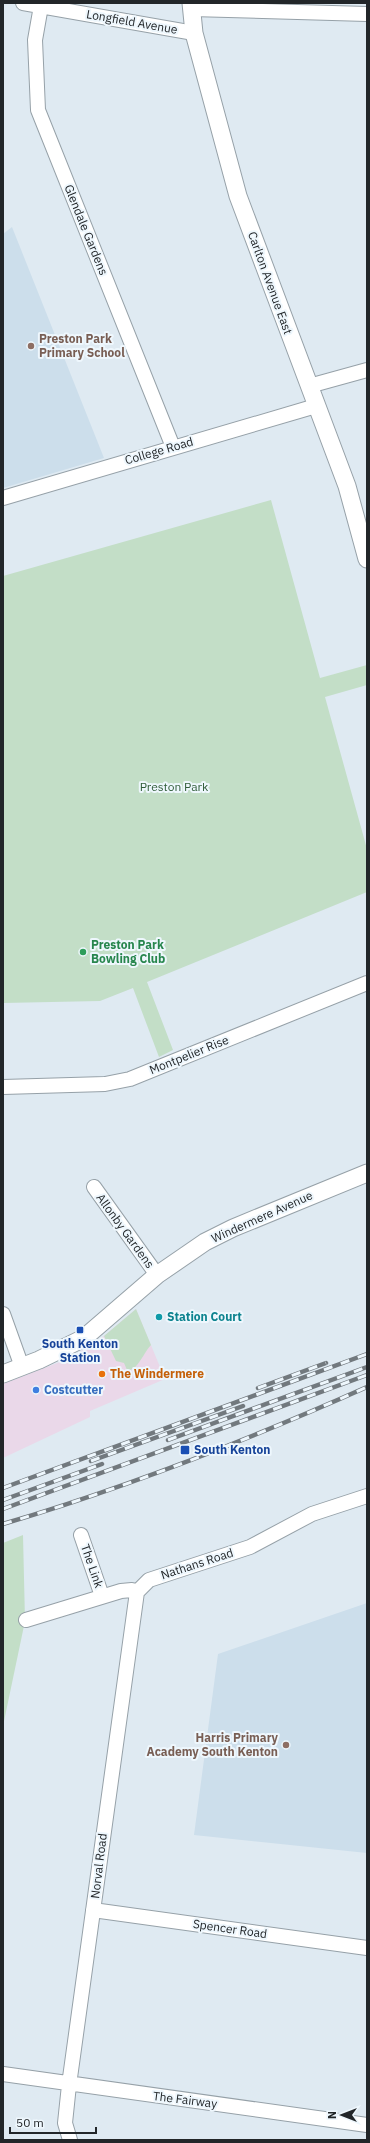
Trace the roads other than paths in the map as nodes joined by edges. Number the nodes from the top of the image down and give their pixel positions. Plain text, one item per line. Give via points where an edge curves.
1 (23, 3) edge
2 (41, 6) junction
3 (191, 6) edge
4 (367, 14) edge
5 (194, 33) junction
6 (367, 370) edge
7 (309, 386) junction
8 (316, 406) junction
9 (173, 447) junction
10 (3, 498) edge
11 (365, 540) edge
12 (367, 559) edge
13 (367, 983) edge
14 (3, 1087) edge
15 (367, 1173) edge
16 (94, 1187) dead end
17 (157, 1275) junction
18 (3, 1314) edge
19 (22, 1367) junction
20 (3, 1374) edge
21 (367, 1496) edge
22 (81, 1535) dead end
23 (137, 1592) junction
24 (102, 1596) junction
25 (26, 1620) dead end
26 (93, 1910) junction
27 (367, 1948) edge
28 (3, 2074) edge
29 (69, 2084) junction
30 (367, 2125) edge
31 (70, 2140) edge

1 - 2 street, Longfield Avenue
2 - 5 street, Longfield Avenue
2 - 9 street, Glendale Gardens via 36,40 38,110
3 - 4 street
3 - 5 street, Carlton Avenue East
5 - 7 street, Carlton Avenue East via 238,196
6 - 7 street
7 - 8 street, Carlton Avenue East
8 - 9 street, College Road
8 - 11 street, Carlton Avenue East
9 - 10 street, College Road
11 - 12 street, Carlton Avenue East
13 - 14 street, Montpelier Rise via 130,1079 105,1084
15 - 17 street, Windermere Avenue via 233,1228 206,1242
16 - 17 street, Allonby Gardens
17 - 19 street, Windermere Avenue via 84,1338 59,1352
18 - 19 street
19 - 20 street, Windermere Avenue
21 - 23 street, Nathans Road via 312,1514 250,1547 149,1580
22 - 24 street, The Link
23 - 24 street via 121,1591
23 - 26 street, Norval Road
24 - 25 street
26 - 27 street, Spencer Road
26 - 29 street, Norval Road
28 - 29 street, The Fairway
29 - 30 street, The Fairway
29 - 31 street, Norval Road via 65,2123

